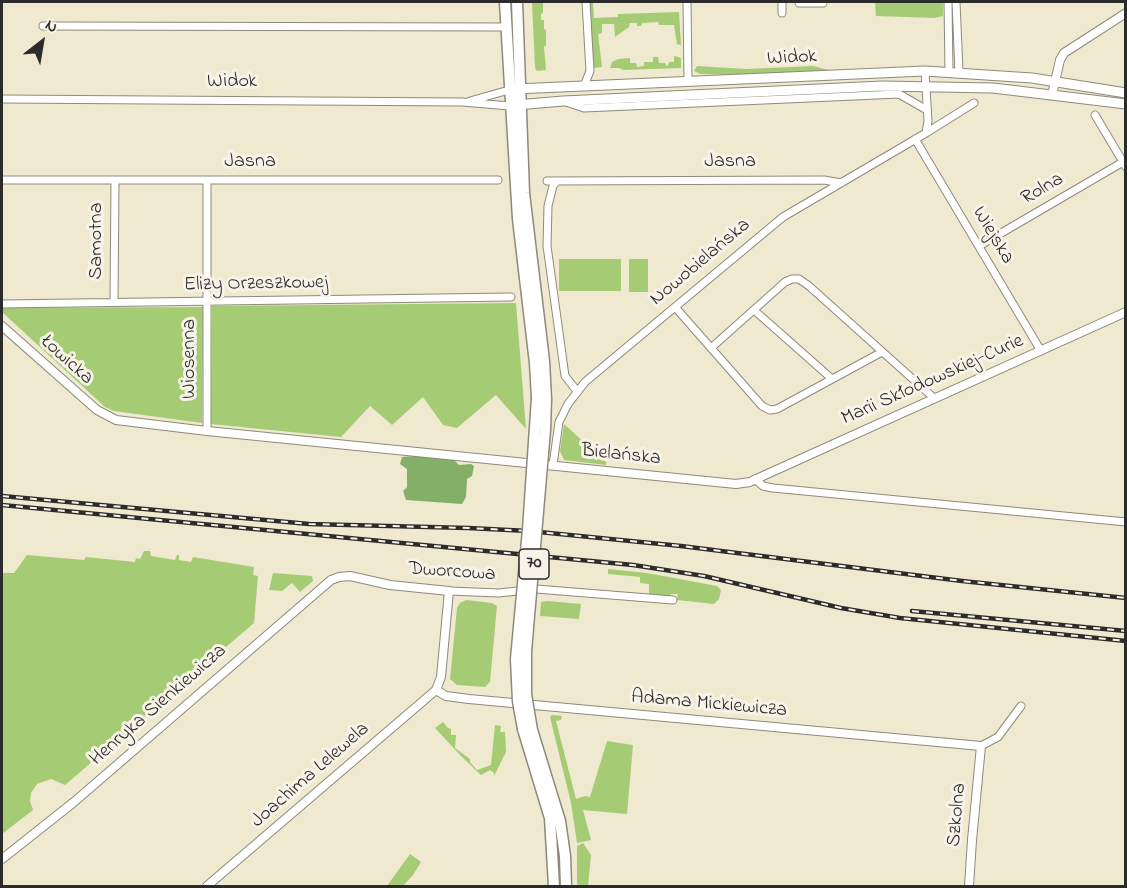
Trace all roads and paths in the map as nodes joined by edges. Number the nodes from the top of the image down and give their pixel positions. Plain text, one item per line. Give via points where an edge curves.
1 (505, 2) edge
2 (517, 2) edge
3 (586, 2) edge
4 (687, 2) edge
5 (782, 2) edge
6 (799, 2) edge
7 (948, 2) edge
8 (956, 2) edge
9 (823, 3) edge
10 (782, 13) dead end
11 (1125, 13) edge
12 (43, 26) dead end
13 (506, 27) junction
14 (925, 71) junction
15 (954, 72) junction
16 (688, 81) junction
17 (1054, 82) junction
18 (584, 86) junction
19 (926, 86) junction
20 (515, 90) junction
21 (1125, 93) edge
22 (1052, 95) junction
23 (2, 99) edge
24 (563, 101) junction
25 (462, 102) junction
26 (974, 103) dead end
27 (1125, 104) edge
28 (516, 105) junction
29 (927, 110) junction
30 (1095, 115) dead end
31 (926, 133) junction
32 (915, 139) junction
33 (1124, 165) edge
34 (2, 180) edge
35 (115, 180) junction
36 (207, 180) junction
37 (498, 180) dead end
38 (547, 181) dead end
39 (557, 181) junction
40 (841, 183) junction
41 (979, 246) junction
42 (511, 297) dead end
43 (114, 302) junction
44 (208, 302) junction
45 (2, 304) edge
46 (675, 307) junction
47 (754, 310) junction
48 (1125, 312) edge
49 (2, 326) edge
50 (711, 348) junction
51 (1041, 351) junction
52 (882, 352) junction
53 (832, 379) junction
54 (577, 391) junction
55 (934, 398) junction
56 (110, 418) joint
57 (207, 431) junction
58 (552, 465) junction
59 (755, 479) junction
60 (1125, 522) edge
61 (337, 578) joint
62 (449, 591) junction
63 (673, 600) dead end
64 (435, 690) junction
65 (1021, 706) dead end
66 (981, 746) junction
67 (550, 802) junction
68 (2, 859) edge
69 (211, 885) edge
70 (554, 886) edge
71 (566, 886) edge
72 (969, 886) edge

1 - 13 main road, 70
2 - 20 main road, 70
3 - 18 street via 591,71
4 - 16 street
5 - 10 street
6 - 9 street
7 - 15 street
8 - 15 street
11 - 17 street via 1067,50
12 - 13 street
13 - 20 main road, 70
14 - 15 main road, Widok
14 - 16 main road, Widok
14 - 19 street
15 - 17 main road, Widok
16 - 18 main road, Widok
17 - 21 main road, Widok
17 - 22 street
18 - 20 main road, Widok
19 - 22 main road, Widok
19 - 24 main road, Widok
19 - 29 street
20 - 25 street, Widok
20 - 28 main road, 70
22 - 27 main road, Widok
23 - 25 street, Widok
24 - 28 main road, Widok
24 - 29 street, Widok via 584,108 899,94
25 - 28 street, Widok
26 - 31 street, Nowobielańska
28 - 67 main road, 70, bridge via 518,219 541,398 516,659 518,701
29 - 31 street
30 - 33 street
31 - 32 street, Nowobielańska
32 - 40 street, Nowobielańska
32 - 41 street, Wiejska
33 - 41 street, Rolna
34 - 35 street, Jasna
35 - 36 street, Jasna
35 - 43 street, Samotna
36 - 37 street, Jasna
36 - 44 street, Wiosenna
38 - 39 street, Jasna
39 - 40 street, Jasna
39 - 54 street via 548,206 548,246 566,376
40 - 46 street, Nowobielańska via 783,217
41 - 51 street, Wiejska
42 - 44 street, Elizy Orzeszkowej
43 - 44 street, Elizy Orzeszkowej
43 - 45 street, Elizy Orzeszkowej
44 - 57 street, Wiosenna
46 - 50 street
46 - 54 street, Nowobielańska
47 - 50 street
47 - 52 street via 785,282 799,279
47 - 53 street
48 - 51 street, Marii Skłodowskiej-Curie
49 - 56 street, Łowicka
50 - 53 street via 762,406 770,410
51 - 55 street, Marii Skłodowskiej-Curie
52 - 53 street
52 - 55 street
54 - 58 street, Nowobielańska via 559,422
55 - 59 street, Marii Skłodowskiej-Curie
56 - 57 street, Bielańska
57 - 58 street, Bielańska
58 - 59 street, Bielańska via 736,484
59 - 60 street, Bielańska via 773,488
61 - 62 street, Dworcowa via 350,576
61 - 68 street, Henryka Sienkiewicza
62 - 63 street, Dworcowa via 501,593 536,589
62 - 64 street via 440,680
64 - 66 street, Adama Mickiewicza via 469,699
64 - 69 street, Joachima Lelewela
65 - 66 street via 998,737
66 - 72 street, Szkolna
67 - 70 main road, 70
67 - 71 main road, 70 via 563,836

